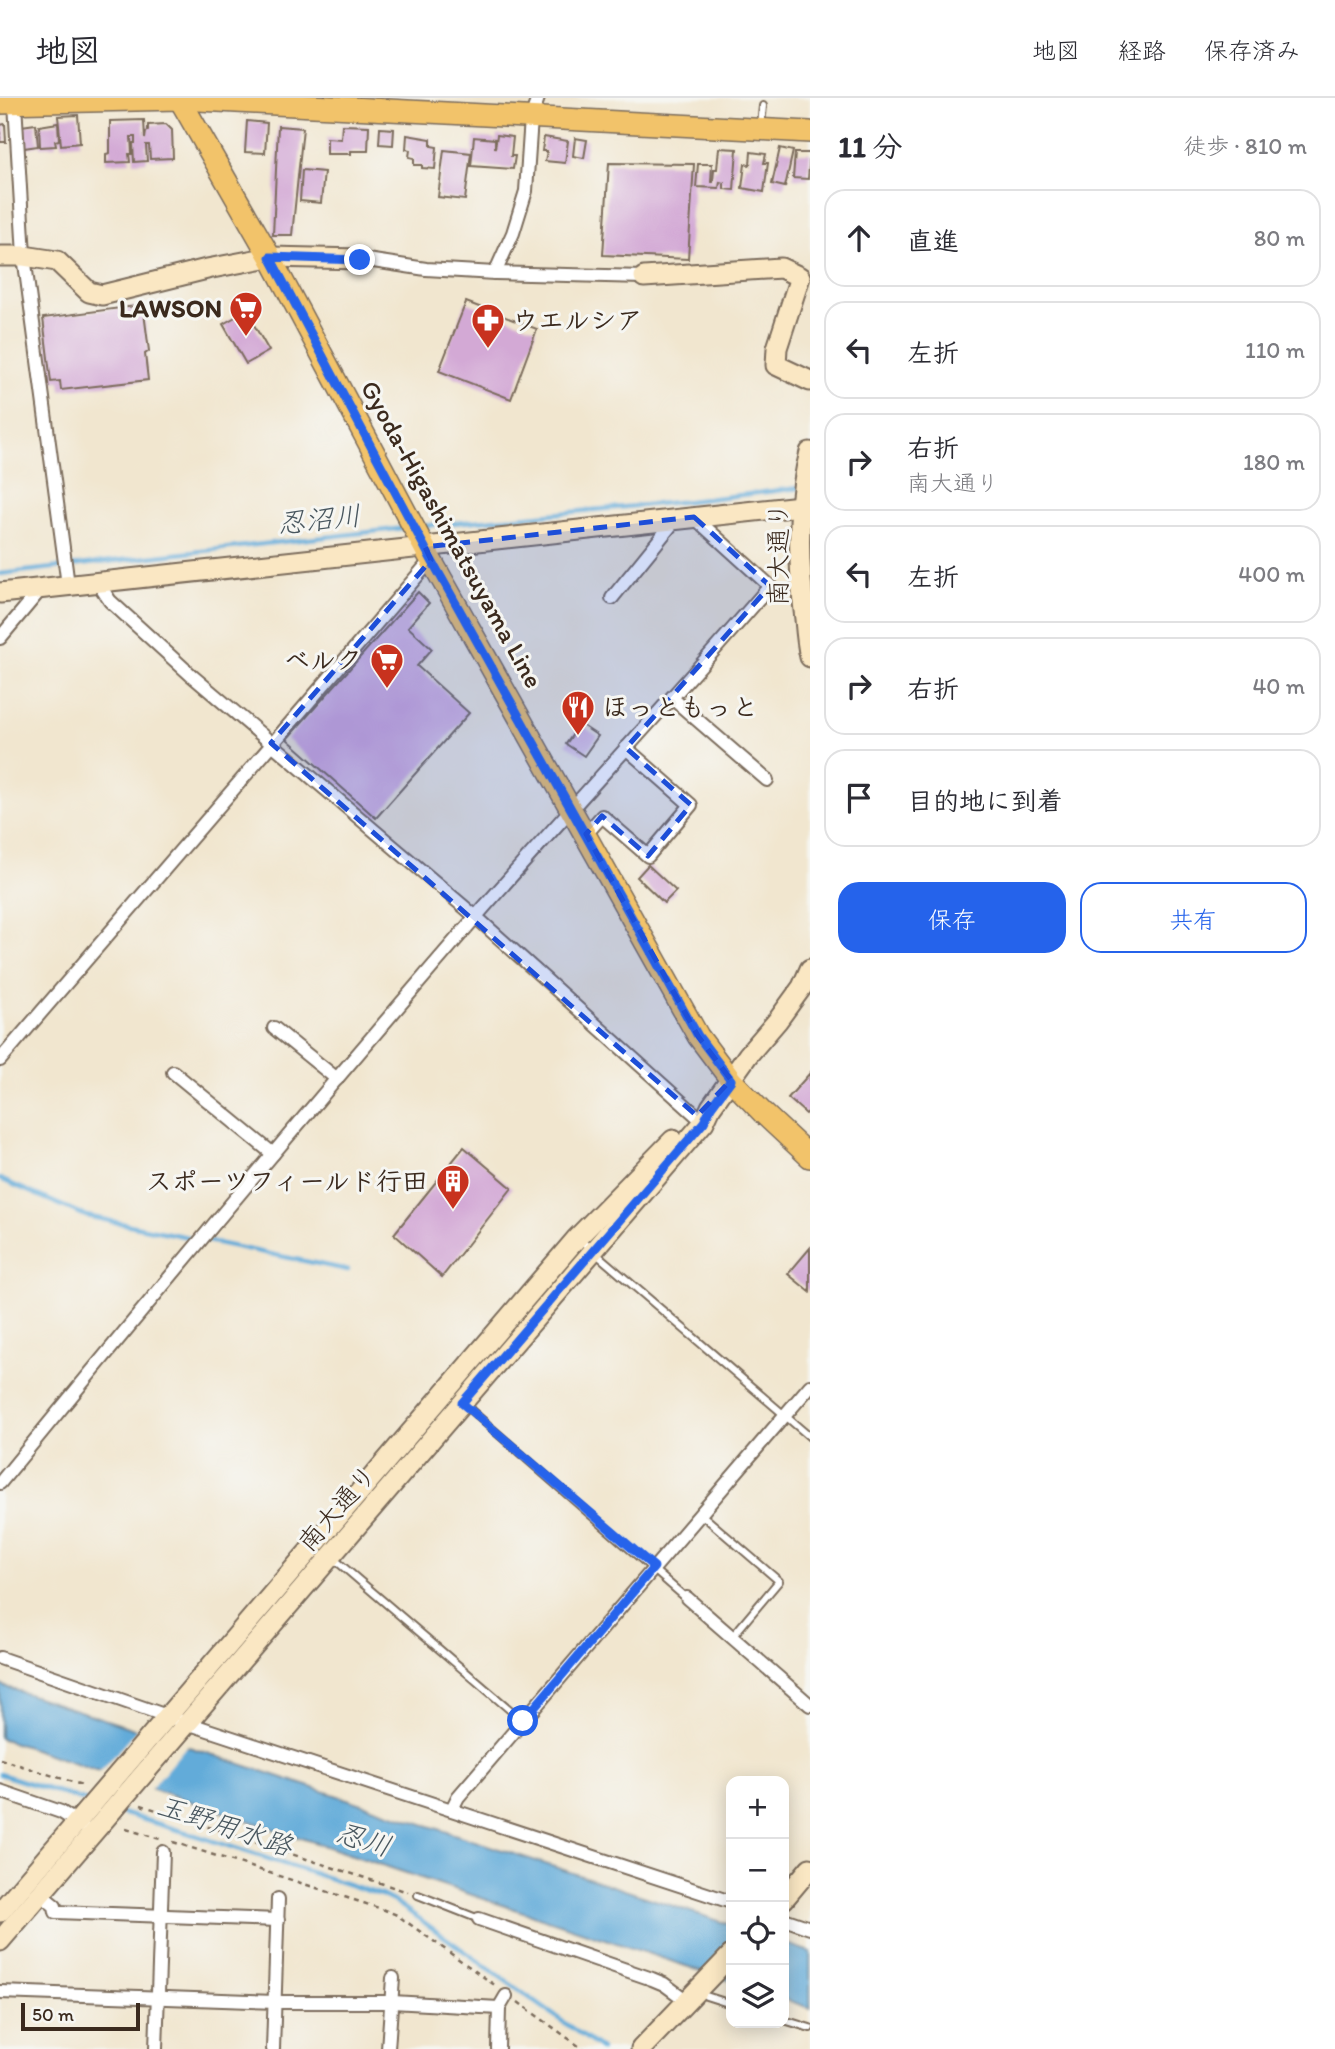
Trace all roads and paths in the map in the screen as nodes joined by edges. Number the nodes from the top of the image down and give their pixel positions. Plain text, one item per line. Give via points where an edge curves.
1 (180, 99) edge
2 (8, 103) edge
3 (763, 106) dead end
4 (534, 108) edge
5 (760, 130) junction
6 (810, 132) edge
7 (0, 256) edge
8 (24, 256) junction
9 (270, 257) junction
10 (360, 260) joint
11 (495, 273) junction
12 (644, 277) joint
13 (810, 381) edge
14 (810, 452) edge
15 (806, 505) edge
16 (685, 518) junction
17 (428, 553) junction
18 (98, 583) junction
19 (68, 585) junction
20 (41, 589) junction
21 (0, 593) edge
22 (612, 598) dead end
23 (0, 638) edge
24 (810, 654) edge
25 (672, 698) junction
26 (271, 743) junction
27 (626, 748) junction
28 (766, 780) dead end
29 (571, 808) junction
30 (586, 834) junction
31 (476, 917) junction
32 (810, 969) edge
33 (274, 1028) dead end
34 (0, 1060) edge
35 (173, 1072) dead end
36 (337, 1079) junction
37 (731, 1080) junction
38 (704, 1111) junction
39 (273, 1154) junction
40 (810, 1157) edge
41 (577, 1238) junction
42 (593, 1251) junction
43 (810, 1386) edge
44 (455, 1397) junction
45 (785, 1415) junction
46 (810, 1437) edge
47 (0, 1483) edge
48 (700, 1513) junction
49 (323, 1550) junction
50 (654, 1567) junction
51 (687, 1598) joint
52 (732, 1637) junction
53 (0, 1658) edge
54 (810, 1705) edge
55 (523, 1721) junction
56 (174, 1724) junction
57 (0, 1759) edge
58 (0, 1791) edge
59 (112, 1798) junction
60 (452, 1809) junction
61 (85, 1822) junction
62 (126, 1829) dead end
63 (46, 1852) junction
64 (163, 1852) dead end
65 (810, 1868) edge
66 (58, 1874) junction
67 (789, 1893) edge
68 (40, 1894) junction
69 (418, 1895) joint
70 (278, 1899) dead end
71 (726, 1900) edge
72 (0, 1912) edge
73 (161, 1917) junction
74 (479, 1919) joint
75 (278, 1920) junction
76 (789, 1921) edge
77 (810, 1928) edge
78 (2, 1936) edge
79 (726, 1960) edge
80 (393, 1978) dead end
81 (0, 1992) edge
82 (695, 1992) junction
83 (506, 1996) junction
84 (158, 1997) junction
85 (276, 2002) junction
86 (392, 2002) junction
87 (726, 2002) edge
88 (499, 2008) junction
89 (789, 2022) edge
90 (810, 2028) edge
91 (156, 2049) edge
92 (273, 2049) edge
93 (388, 2049) edge
94 (498, 2049) edge
95 (583, 2049) edge
96 (640, 2049) edge

1 - 2 main road
1 - 4 main road
1 - 9 main road, Gyoda-Higashimatsuyama Line
2 - 8 street
3 - 5 lane
4 - 5 main road
4 - 11 street via 526,191
5 - 6 main road
7 - 8 street
8 - 9 street via 57,261 89,292 102,295
8 - 19 street
9 - 10 street
9 - 17 main road, Gyoda-Higashimatsuyama Line
10 - 11 street
11 - 12 street
12 - 13 street via 780,268 800,277 777,348 776,365
14 - 15 street, 南大通り
15 - 16 street
15 - 24 street, 南大通り via 801,590
16 - 17 street
16 - 22 street
16 - 25 street via 770,586
17 - 18 street
17 - 26 street
17 - 29 main road, Gyoda-Higashimatsuyama Line
18 - 19 street
18 - 26 street via 110,601
19 - 20 street
20 - 21 street
20 - 23 street
25 - 27 street
25 - 28 street
26 - 31 street
26 - 34 street
27 - 29 street
27 - 30 street via 691,805 648,856 603,816
29 - 30 main road, Gyoda-Higashimatsuyama Line
29 - 31 street
30 - 37 main road, Gyoda-Higashimatsuyama Line via 698,1036
31 - 36 street
31 - 38 street
32 - 37 street, 南大通り via 802,987
33 - 36 street
35 - 39 street
36 - 39 street
37 - 38 street, 南大通り
37 - 40 main road, Gyoda-Higashimatsuyama Line
38 - 41 street, 南大通り
38 - 42 street, 南大通り via 704,1122
39 - 47 street
41 - 42 lane
41 - 44 street, 南大通り
42 - 44 street, 南大通り
42 - 45 lane
43 - 45 street
44 - 49 street, 南大通り
44 - 50 lane
45 - 46 lane
45 - 48 street
48 - 50 street
48 - 52 lane via 779,1581
49 - 55 lane
49 - 56 street, 南大通り
50 - 51 lane
50 - 55 street
51 - 52 street
52 - 54 street
53 - 56 street
55 - 60 street
56 - 59 street, 南大通り
56 - 60 street
57 - 59 path
58 - 61 street
59 - 61 street, 南大通り
59 - 69 path
60 - 71 street
61 - 63 street, 南大通り
61 - 66 street, 南大通り
62 - 83 path via 397,1915
63 - 66 lane
63 - 72 street, 南大通り
64 - 73 street
65 - 67 street
66 - 68 street, 南大通り
68 - 73 street via 57,1912
68 - 78 street, 南大通り
69 - 74 lane
70 - 75 street
73 - 75 street
73 - 84 street
74 - 82 street
75 - 85 street
76 - 77 street
79 - 82 street
80 - 86 street
81 - 84 street
82 - 87 lane
82 - 96 street
83 - 88 street
83 - 95 path
84 - 85 street
84 - 91 street
85 - 86 street
85 - 92 street
86 - 88 street
86 - 93 street
88 - 94 street
89 - 90 lane

